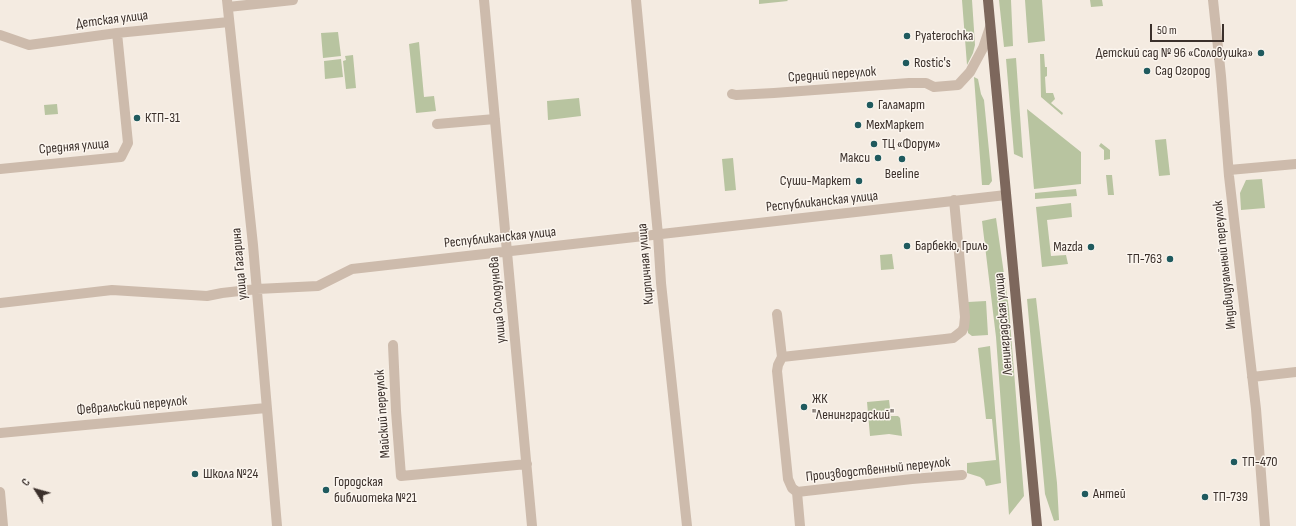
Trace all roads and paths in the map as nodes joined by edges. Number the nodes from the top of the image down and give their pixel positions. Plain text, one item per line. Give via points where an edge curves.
1 (293, 0) edge
2 (484, 0) edge
3 (636, 0) edge
4 (988, 0) edge
5 (1213, 0) edge
6 (227, 4) edge
7 (229, 22) junction
8 (990, 27) junction
9 (117, 33) junction
10 (0, 35) edge
11 (732, 94) dead end
12 (495, 119) junction
13 (437, 124) dead end
14 (1296, 164) edge
15 (0, 169) edge
16 (1228, 170) junction
17 (1006, 196) junction
18 (954, 200) junction
19 (658, 235) junction
20 (507, 252) junction
21 (257, 289) junction
22 (0, 303) edge
23 (777, 314) dead end
24 (393, 345) dead end
25 (782, 357) junction
26 (1296, 372) edge
27 (1252, 377) junction
28 (266, 408) junction
29 (0, 433) edge
30 (527, 464) junction
31 (962, 475) dead end
32 (0, 492) edge
33 (797, 492) junction
34 (3, 526) edge
35 (277, 526) edge
36 (532, 526) edge
37 (687, 526) edge
38 (800, 526) edge
39 (1037, 526) edge
40 (1265, 526) edge

1 - 6 street
2 - 12 street, улица Солодунова
3 - 19 street, Кирпичная улица
4 - 8 main road, Ленинградская улица
5 - 16 street, Индивидуальный переулок
6 - 7 street, улица Гагарина
7 - 9 street, Детская улица
7 - 21 street, улица Гагарина
8 - 11 street, Средний переулок via 983,48 970,72 958,85 934,87 926,83 915,83
8 - 17 main road, Ленинградская улица
9 - 10 street, Детская улица via 29,45
9 - 15 street, Средняя улица via 128,143 121,157
12 - 13 street
12 - 20 street, улица Солодунова
14 - 16 street
16 - 27 street, Индивидуальный переулок
17 - 18 street, Республиканская улица
17 - 39 main road, Ленинградская улица
18 - 19 street, Республиканская улица
18 - 25 street via 965,317 962,331 945,340
19 - 20 street, Республиканская улица
19 - 37 street, Кирпичная улица
20 - 21 street, Республиканская улица via 352,269 318,286
20 - 30 street, улица Солодунова
21 - 22 street, Республиканская улица via 207,296 112,290
21 - 28 street, улица Гагарина
23 - 25 street, Производственный переулок
24 - 30 street, Майский переулок via 401,476
25 - 33 street, Производственный переулок via 777,371 788,479
26 - 27 street
27 - 40 street, Индивидуальный переулок
28 - 29 street, Февральский переулок
28 - 35 street, улица Гагарина
30 - 36 street, улица Солодунова
31 - 33 street, Производственный переулок
32 - 34 street
33 - 38 street, Производственный переулок

